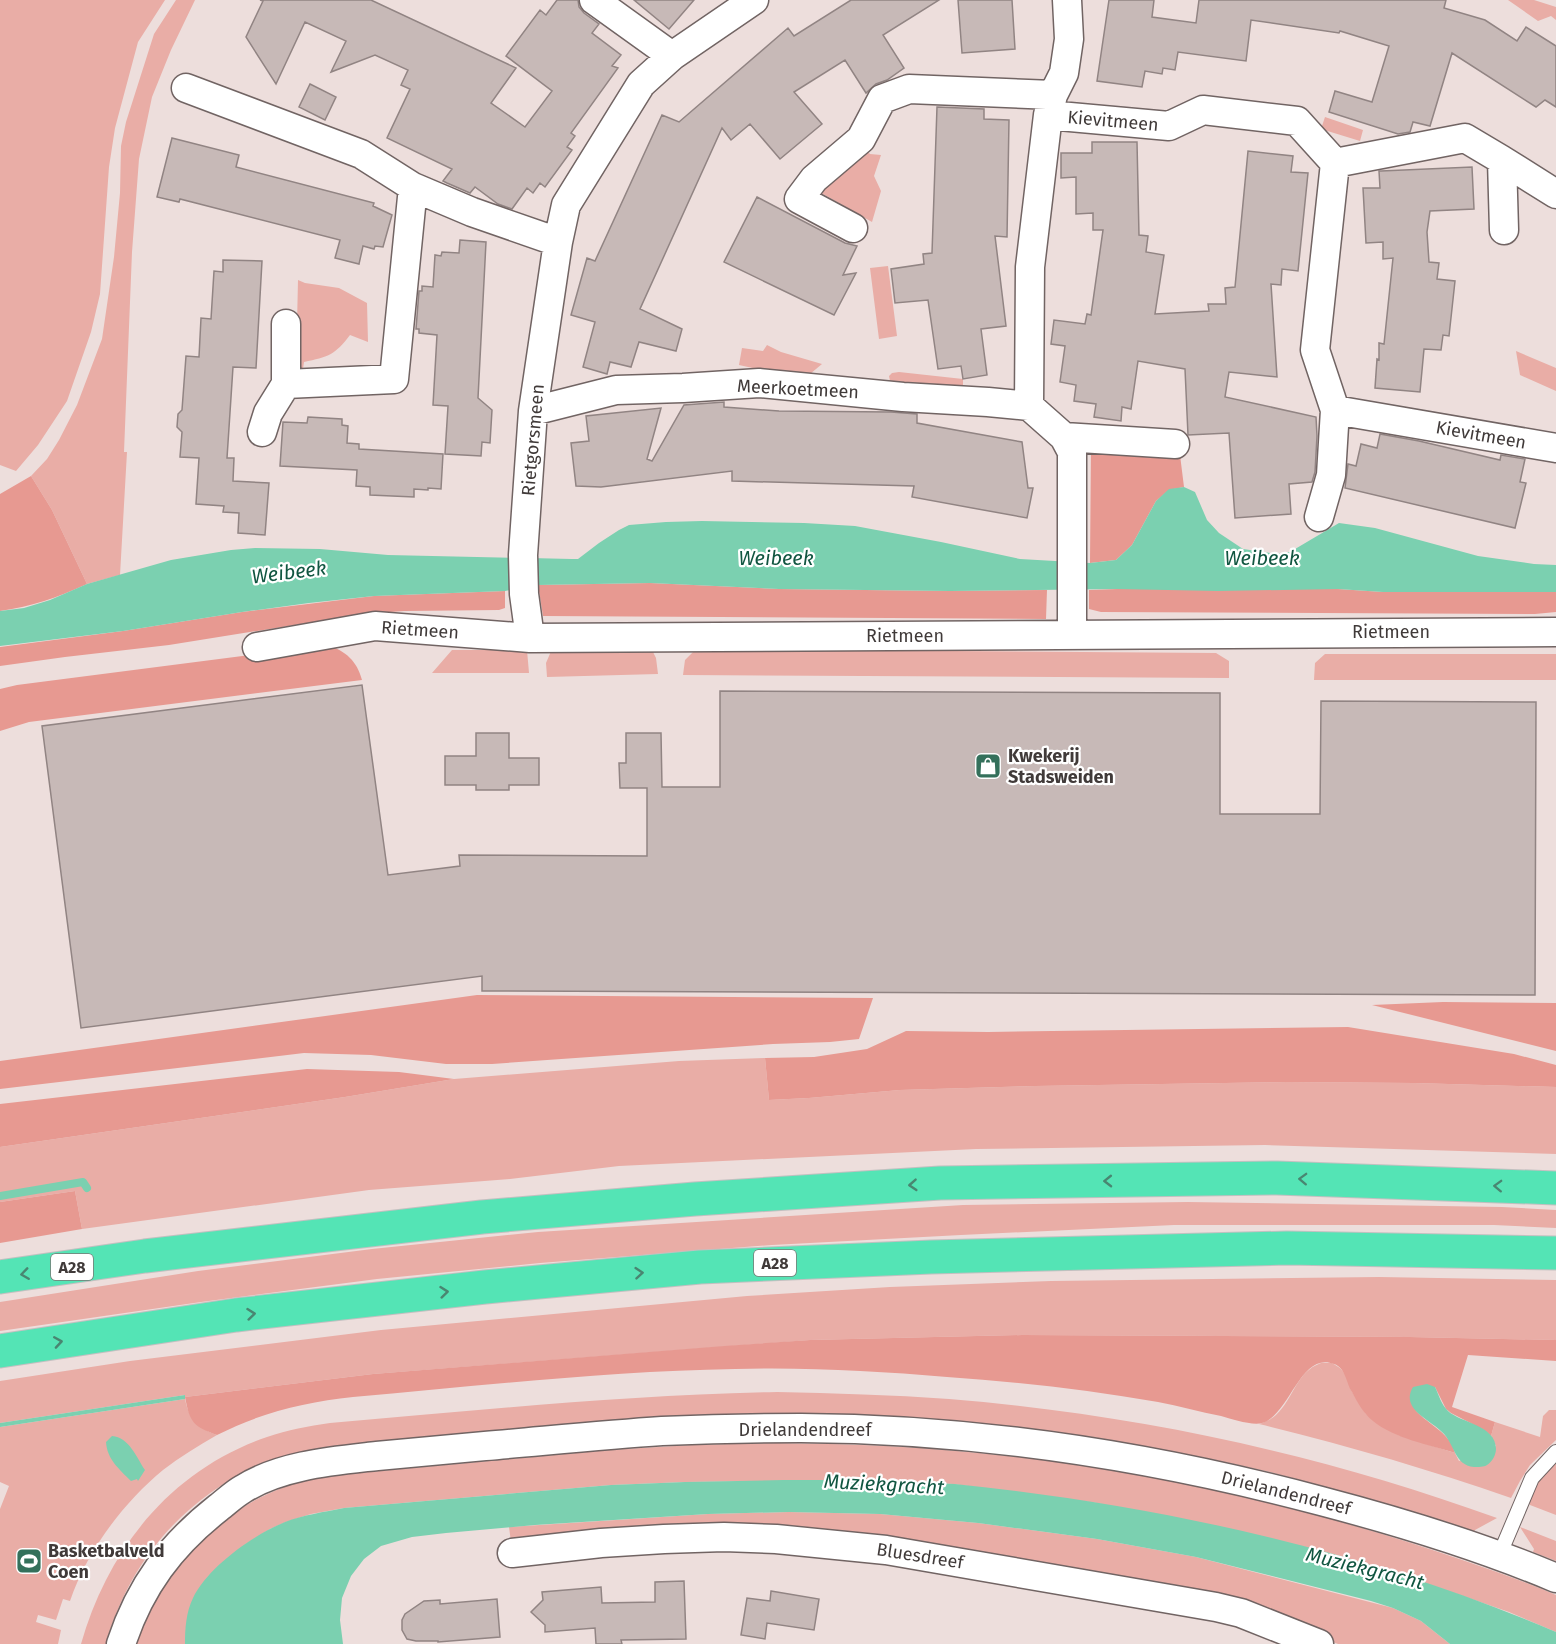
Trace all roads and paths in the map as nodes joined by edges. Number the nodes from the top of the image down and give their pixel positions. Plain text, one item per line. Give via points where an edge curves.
1 (594, 0) edge
2 (754, 0) edge
3 (1066, 0) edge
4 (672, 56) junction
5 (186, 88) dead end
6 (1050, 105) junction
7 (1502, 160) junction
8 (1335, 163) junction
9 (412, 187) junction
10 (1556, 194) edge
11 (854, 228) dead end
12 (1504, 230) dead end
13 (558, 242) junction
14 (286, 324) dead end
15 (286, 384) junction
16 (1029, 406) junction
17 (1335, 410) junction
18 (533, 411) junction
19 (262, 432) dead end
20 (1064, 437) junction
21 (1175, 444) dead end
22 (1556, 448) edge
23 (1319, 517) dead end
24 (1556, 632) edge
25 (1072, 634) junction
26 (530, 638) junction
27 (257, 647) dead end
28 (1556, 1188) edge
29 (1556, 1253) edge
30 (0, 1277) edge
31 (0, 1351) edge
32 (1556, 1452) edge
33 (512, 1553) dead end
34 (1499, 1556) junction
35 (1556, 1578) edge
36 (121, 1644) edge
37 (1319, 1644) edge

1 - 4 street
2 - 4 street, Rietgorsmeen
3 - 6 street via 1069,39 1064,73
4 - 13 street, Rietgorsmeen via 638,87 566,205
5 - 9 street via 361,154
6 - 8 street, Kievitmeen via 1169,126 1203,110 1297,121
6 - 11 street via 909,89 882,99 861,139 814,179 799,199
6 - 16 street via 1030,267
7 - 8 street via 1465,138
7 - 10 street
7 - 12 street
8 - 17 street via 1315,350
9 - 13 street
9 - 15 street via 394,379
13 - 18 street, Rietgorsmeen
14 - 15 street
15 - 19 street via 268,413
16 - 18 street, Meerkoetmeen via 759,383 616,390
16 - 20 street
17 - 22 street, Kievitmeen
17 - 23 street via 1331,475
18 - 26 street, Rietgorsmeen via 523,555
20 - 21 street
20 - 25 street via 1072,452
24 - 25 street, Rietmeen
25 - 26 street, Rietmeen
26 - 27 street, Rietmeen via 375,626
28 -> 30 highway, A28 via 1277,1179 940,1184 482,1217
31 -> 29 highway, A28 via 236,1315 700,1267 1287,1248
32 - 34 lane via 1532,1478
33 - 37 street, Bluesdreef via 602,1543 724,1537 865,1547 1216,1607
34 - 35 street, Drielandendreef
34 - 36 street, Drielandendreef via 1277,1489 1097,1453 943,1434 872,1430 666,1431 317,1463 272,1476 244,1488 177,1544 136,1605

